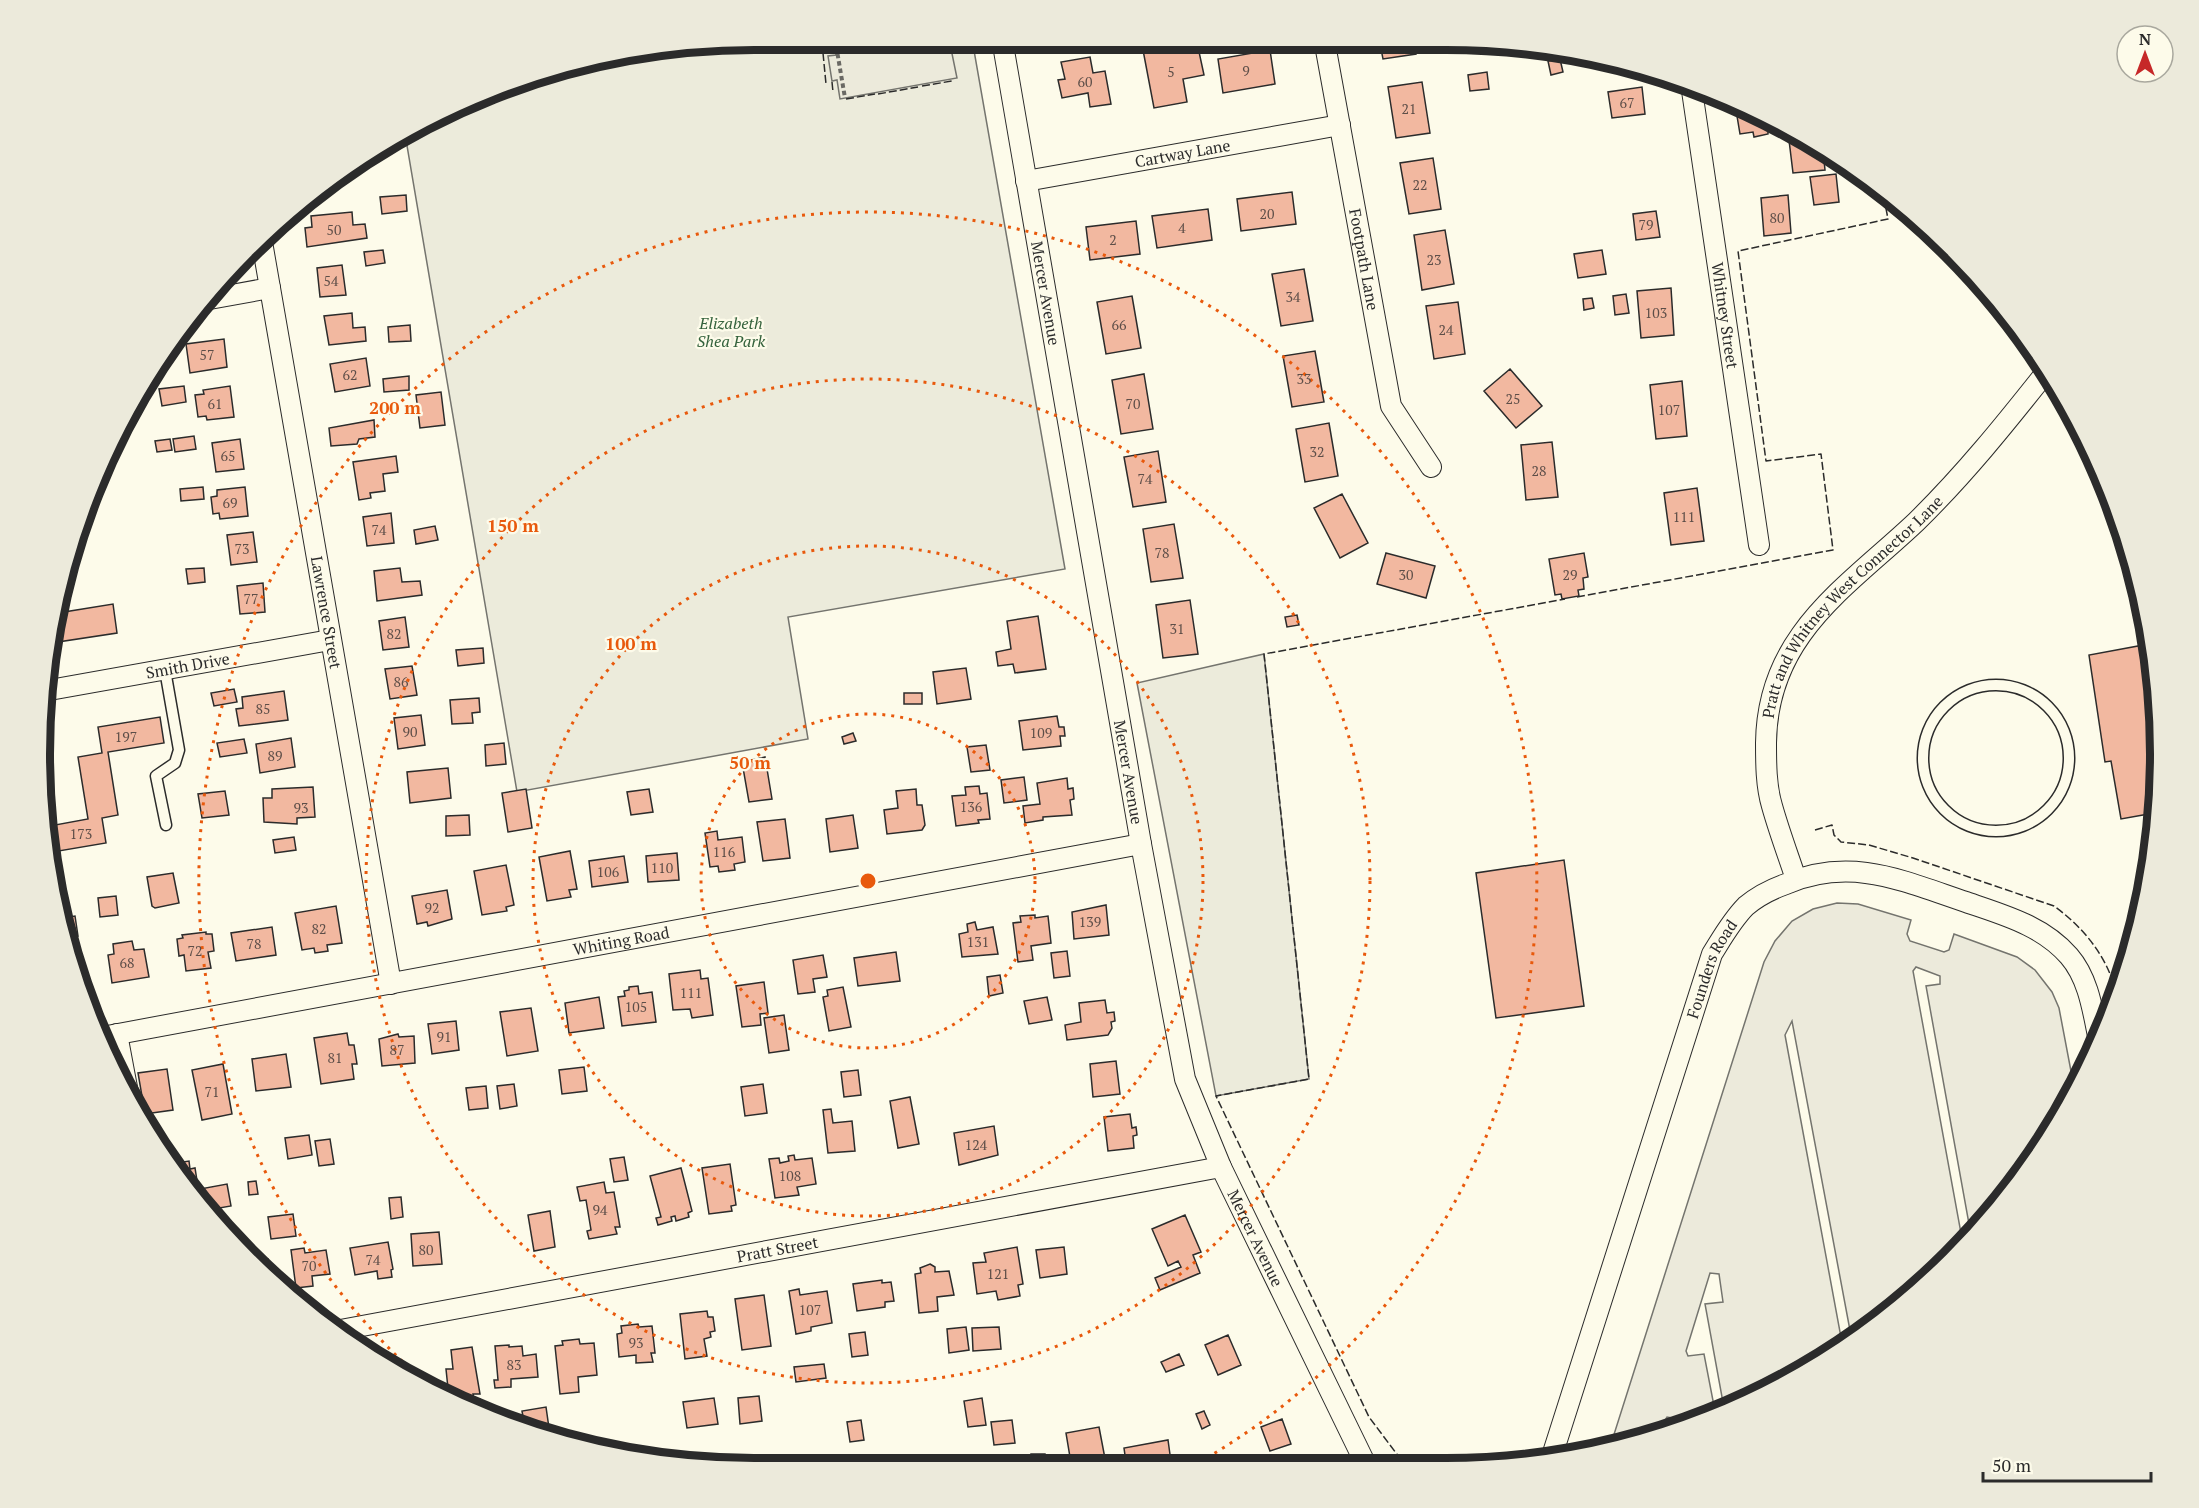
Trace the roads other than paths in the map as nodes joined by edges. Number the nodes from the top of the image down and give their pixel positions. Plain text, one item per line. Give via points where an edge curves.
1 (1004, 50) edge
2 (1326, 50) edge
3 (1693, 95) edge
4 (1340, 125) junction
5 (1026, 181) junction
6 (263, 249) edge
7 (270, 288) junction
8 (217, 298) edge
9 (2041, 379) edge
10 (1431, 466) dead end
11 (1759, 545) dead end
12 (330, 640) junction
13 (165, 670) junction
14 (53, 689) edge
15 (2055, 714) joint
16 (166, 825) dead end
17 (1140, 844) junction
18 (1796, 879) junction
19 (391, 984) junction
20 (2096, 1025) edge
21 (109, 1036) edge
22 (1221, 1167) junction
23 (347, 1329) edge
24 (1554, 1449) edge
25 (1363, 1458) edge

1 - 5 street, Mercer Avenue
2 - 4 street, Footpath Lane
3 - 11 street, Whitney Street
4 - 5 street, Cartway Lane
4 - 10 street, Footpath Lane via 1391,406
5 - 17 street, Mercer Avenue
6 - 7 street, Lawrence Street
7 - 8 street
7 - 12 street, Lawrence Street
9 - 18 street, Pratt and Whitney West Connector Lane via 1972,465 1808,623 1780,669 1766,729 1766,762 1771,804
12 - 13 street, Smith Drive
12 - 19 street, Lawrence Street
13 - 14 street, Smith Drive
13 - 16 lane via 179,750 175,763 156,776
15 - 15 lane via 2039,698 2018,688 1975,688 1953,698 1928,729 1923,750 1930,791 1942,808 1979,829 2000,831 2021,827 2040,817 2056,801 2066,780 2070,758 2066,735
17 - 19 street, Whiting Road
17 - 22 street, Mercer Avenue via 1185,1079
18 - 20 street, Founders Road via 1833,870 1869,873 2028,924 2051,938 2070,957 2082,976
18 - 24 street, Founders Road via 1747,906 1712,954
19 - 21 street, Whiting Road
22 - 23 street, Pratt Street
22 - 25 street, Mercer Avenue

